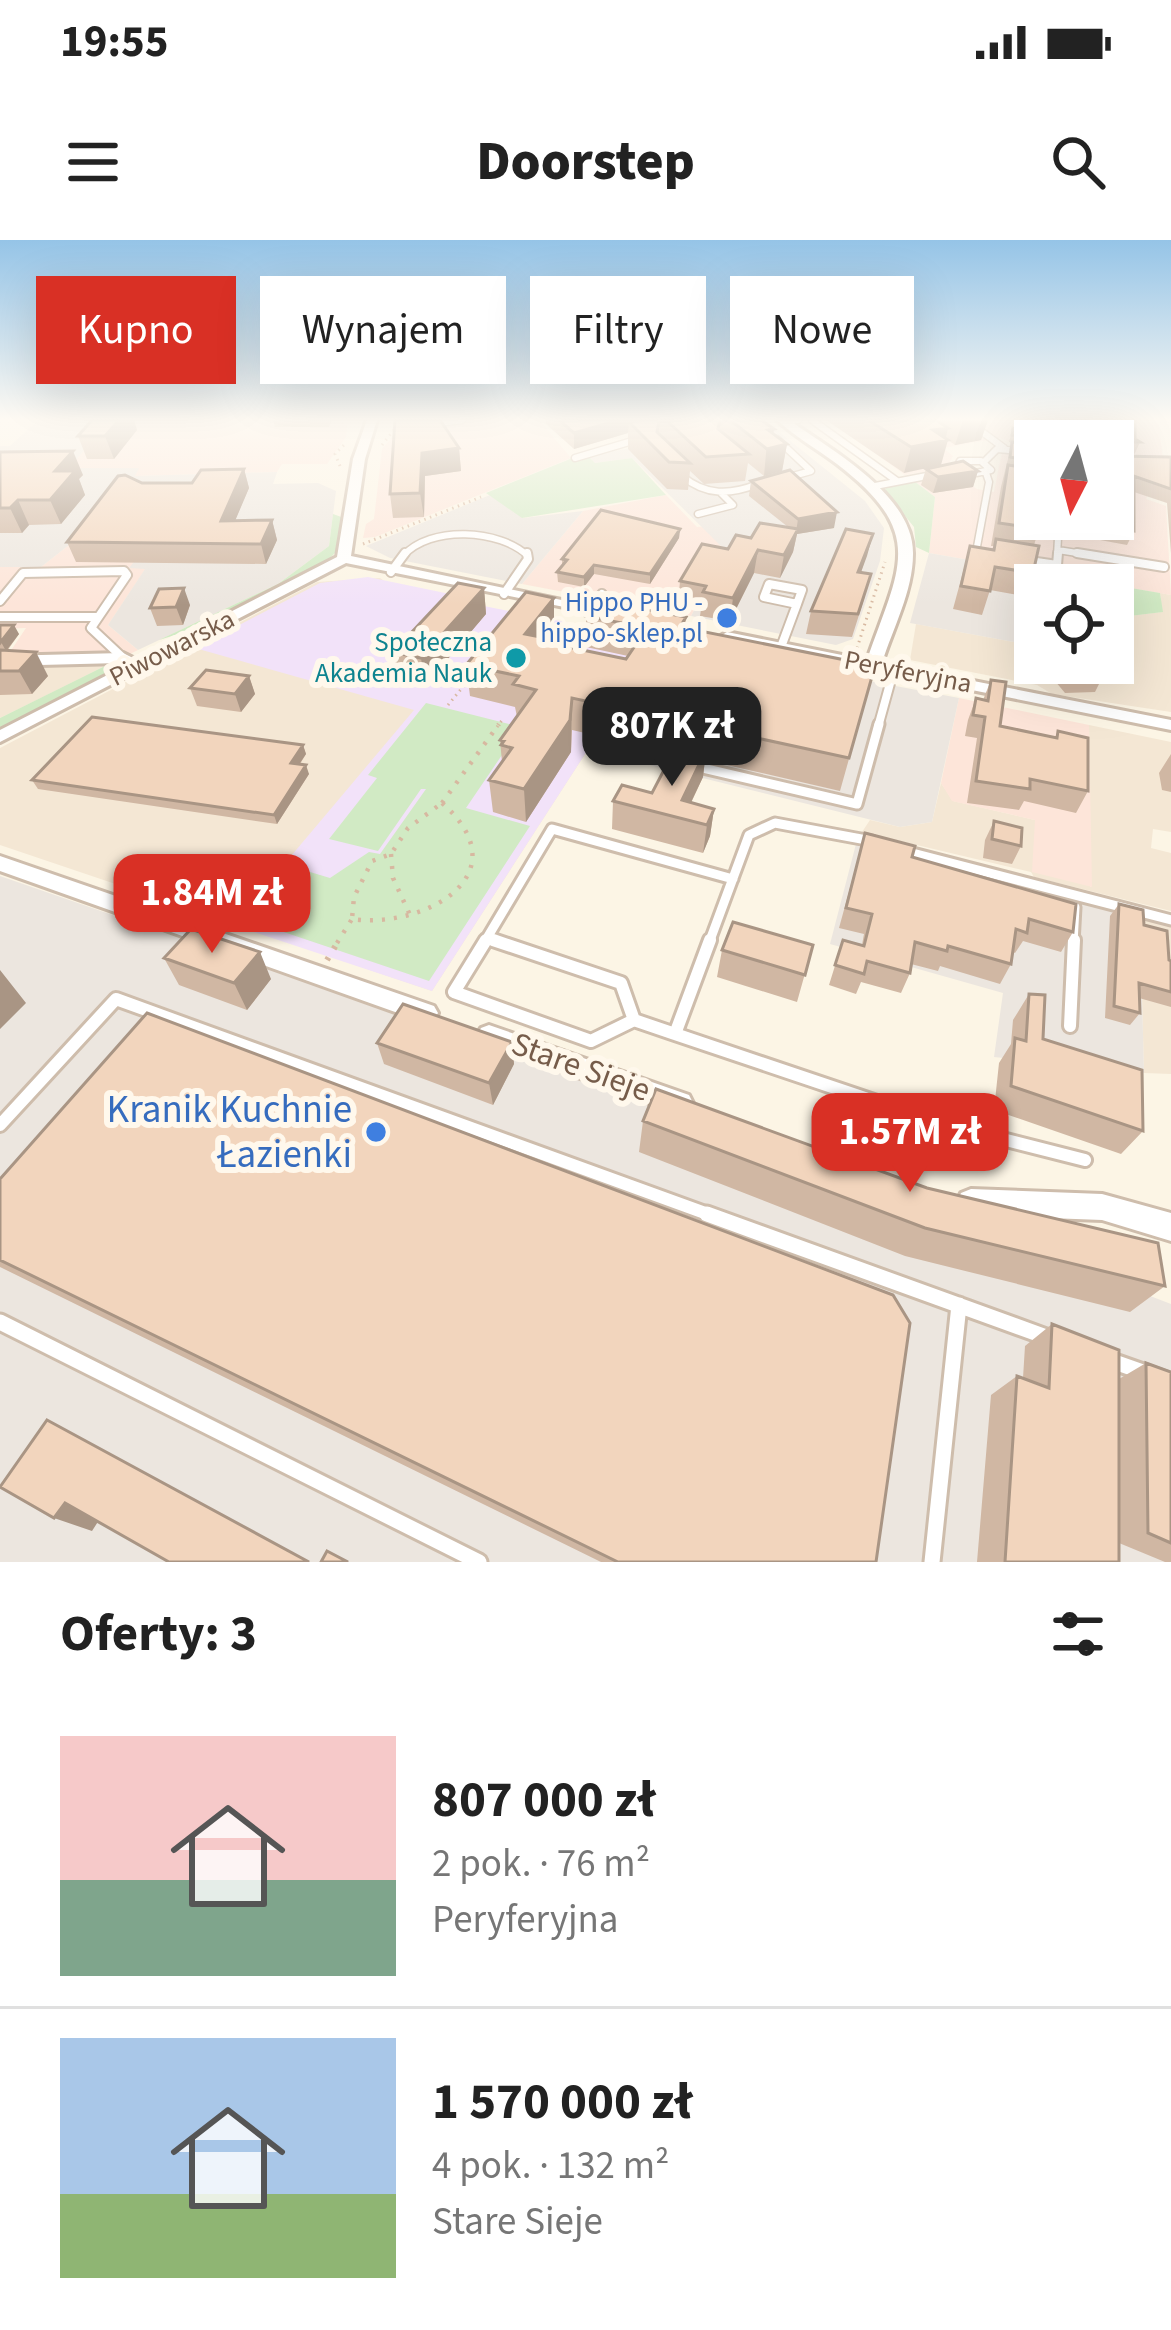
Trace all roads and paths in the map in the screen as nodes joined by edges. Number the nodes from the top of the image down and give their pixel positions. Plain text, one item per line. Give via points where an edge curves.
1 (355, 482) edge
2 (690, 482) edge
3 (759, 482) edge
4 (864, 482) edge
5 (894, 482) edge
6 (986, 482) edge
7 (870, 487) junction
8 (721, 493) junction
9 (481, 497) dead end
10 (698, 514) dead end
11 (1058, 540) edge
12 (890, 546) dead end
13 (1058, 550) junction
14 (345, 553) junction
15 (996, 555) edge
16 (1016, 559) edge
17 (1164, 567) dead end
18 (391, 572) junction
19 (504, 594) junction
20 (602, 595) edge
21 (0, 601) edge
22 (797, 604) junction
23 (590, 610) junction
24 (0, 617) edge
25 (97, 617) junction
26 (631, 618) edge
27 (716, 635) edge
28 (781, 647) junction
29 (856, 651) dead end
30 (0, 661) edge
31 (130, 662) junction
32 (873, 665) junction
33 (894, 669) junction
34 (473, 673) edge
35 (448, 705) dead end
36 (503, 719) dead end
37 (1171, 725) edge
38 (0, 736) edge
39 (647, 754) dead end
40 (442, 803) junction
41 (391, 854) junction
42 (0, 863) edge
43 (733, 879) junction
44 (1076, 897) junction
45 (410, 916) junction
46 (352, 919) junction
47 (1171, 920) edge
48 (487, 938) junction
49 (317, 975) junction
50 (634, 1020) junction
51 (1070, 1026) dead end
52 (675, 1034) junction
53 (706, 1112) edge
54 (0, 1125) edge
55 (1085, 1160) dead end
56 (943, 1195) edge
57 (1171, 1227) edge
58 (959, 1306) junction
59 (0, 1322) edge
60 (1065, 1344) edge
61 (1086, 1351) edge
62 (1171, 1382) edge
63 (478, 1562) edge
64 (932, 1562) edge

1 - 14 street
2 - 8 lane
3 - 8 lane
4 - 7 street
5 - 7 lane
6 - 15 lane via 976,552
7 - 32 street via 896,511 908,547
8 - 10 lane via 733,505
9 - 14 path
11 - 13 lane
12 - 29 path
13 - 16 lane via 1057,565
13 - 17 lane
14 - 18 street
14 - 31 street, Piwowarska
18 - 19 street
18 - 19 lane via 416,543 437,536 508,545 527,559
19 - 23 street
20 - 23 lane
21 - 25 lane via 23,573 124,572
22 - 22 lane via 802,590 769,584 764,597
22 - 28 lane
23 - 26 street
24 - 25 lane
25 - 31 lane via 91,628
27 - 28 street, Peryferyjna
28 - 32 street, Peryferyjna
30 - 31 street
31 - 38 street, Piwowarska
32 - 33 street, Peryferyjna
33 - 37 street, Peryferyjna
33 - 39 lane via 857,804
34 - 35 path
36 - 40 path
40 - 41 path via 408,828
40 - 45 path via 469,825 472,864 463,886
41 - 45 path
41 - 46 path via 372,861
42 - 49 street, Stare Sieje
43 - 44 lane via 749,835 775,823
43 - 48 lane via 553,829
43 - 52 lane
44 - 47 lane
44 - 51 lane
45 - 46 path
46 - 49 path
48 - 50 lane via 621,983
48 - 50 lane via 454,992 591,1041
49 - 53 street, Stare Sieje
50 - 52 lane
52 - 55 lane via 939,1124
54 - 58 lane via 116,999
56 - 57 street via 979,1204 1115,1209
58 - 60 lane
58 - 64 lane
59 - 63 lane
61 - 62 lane

